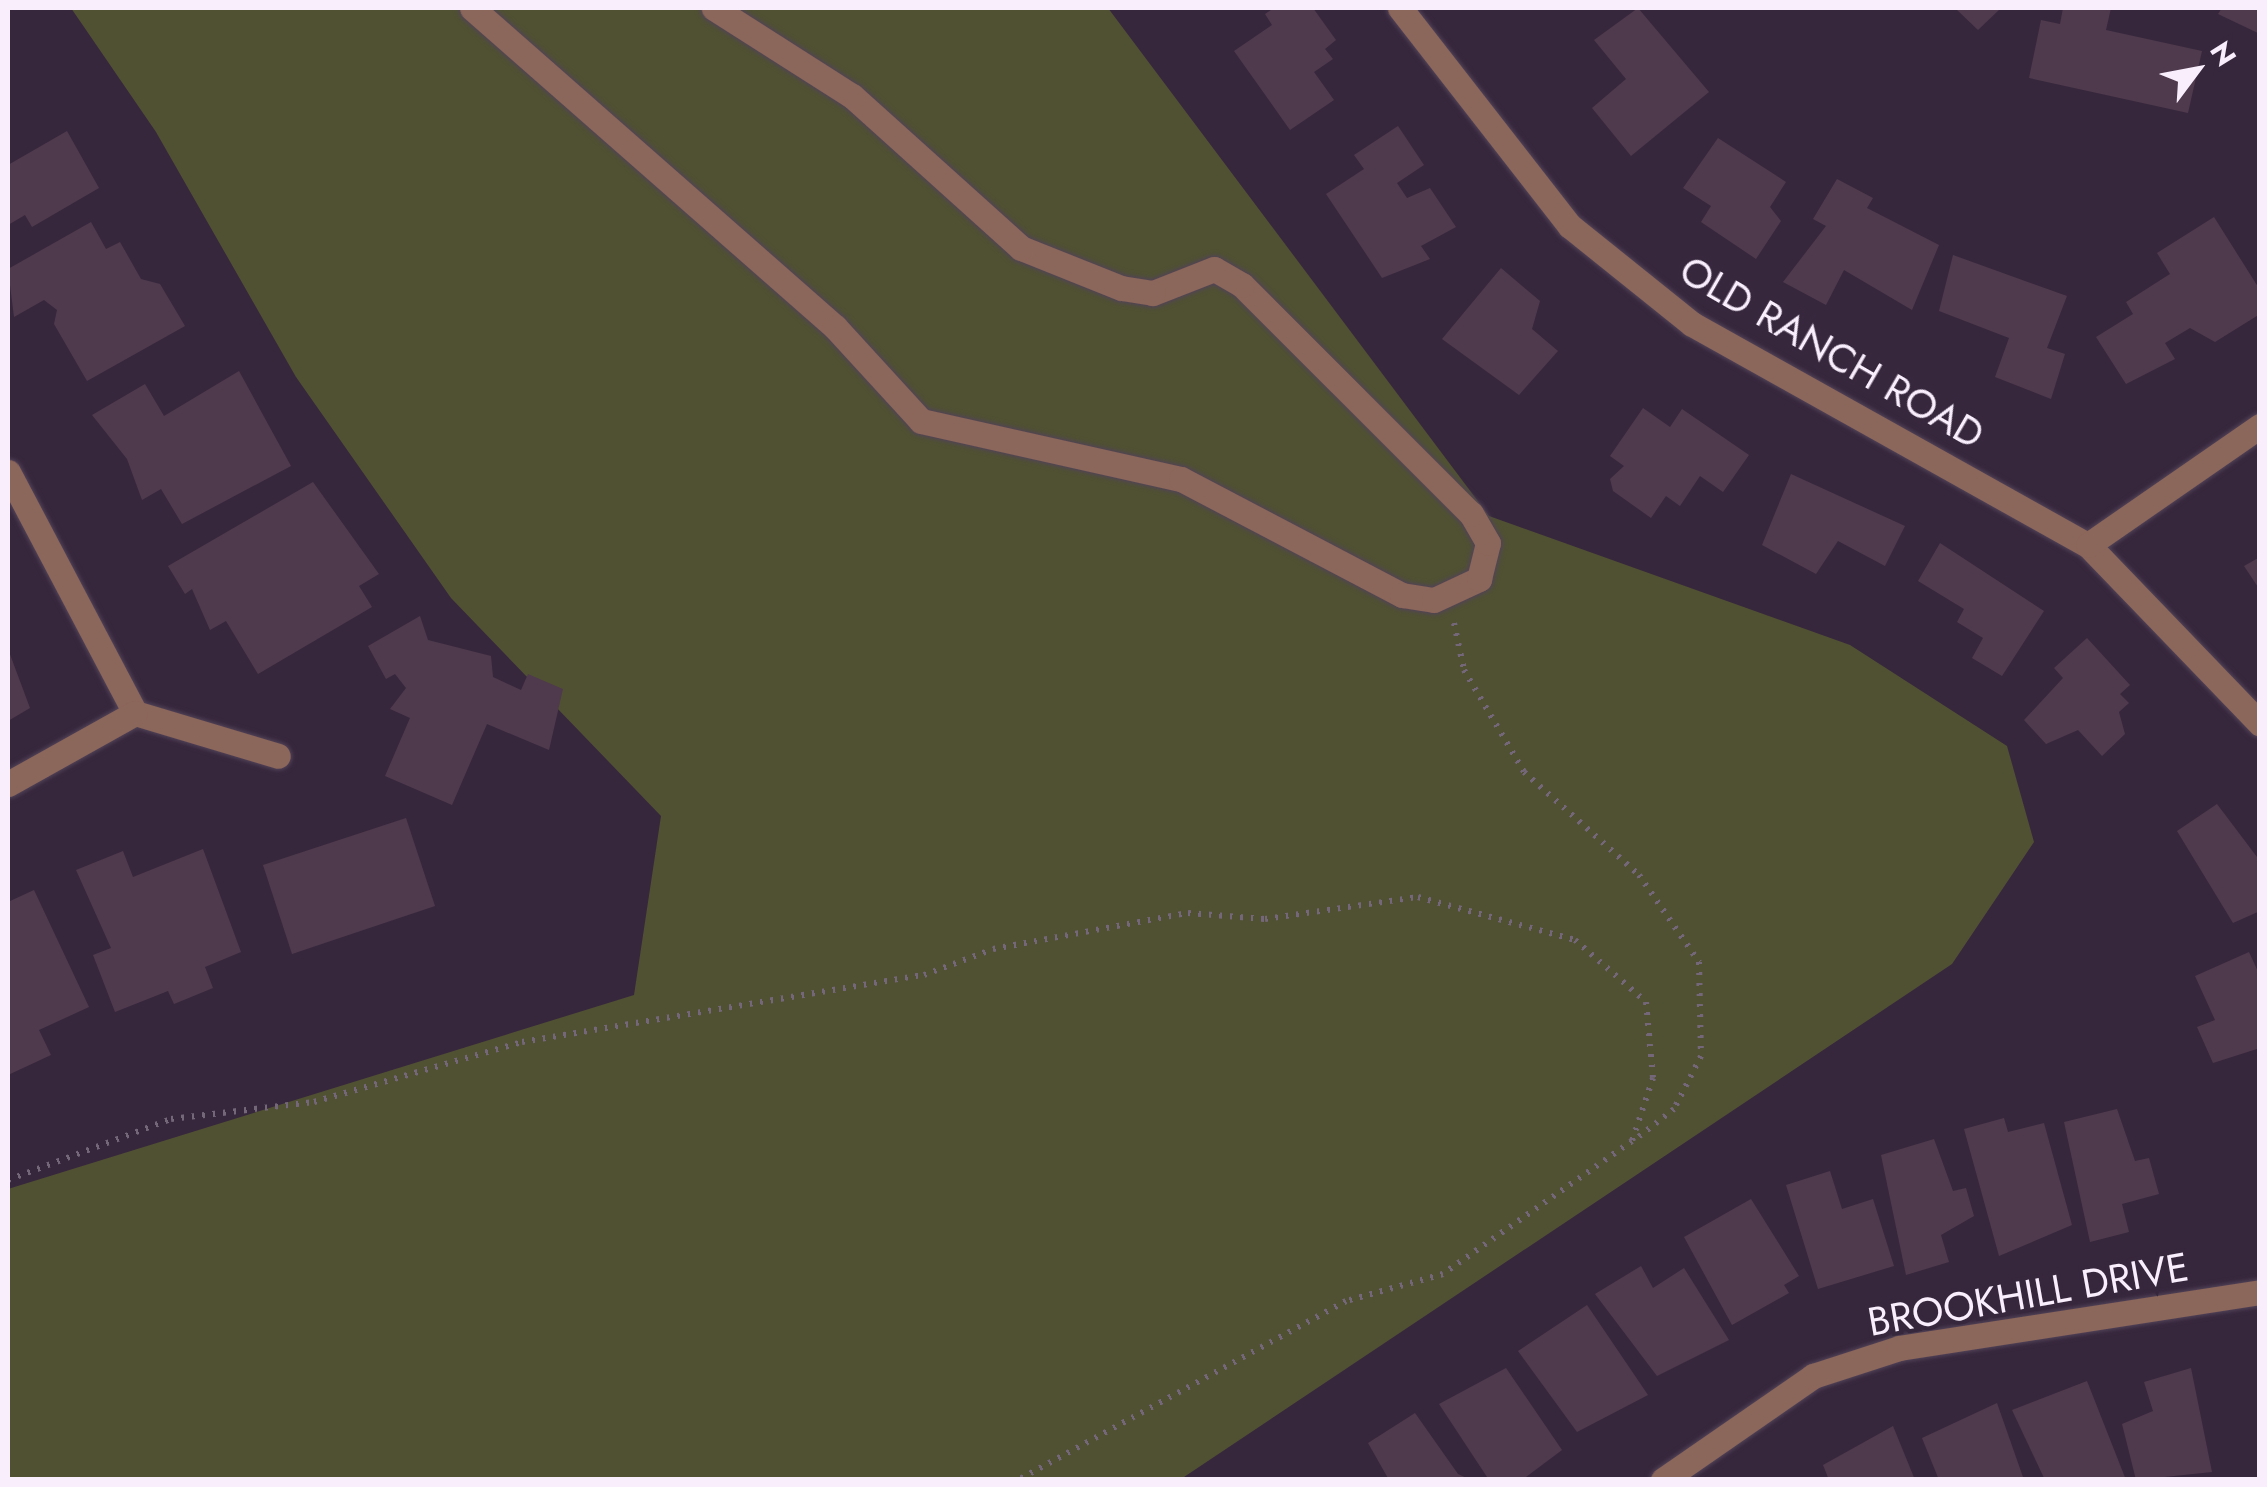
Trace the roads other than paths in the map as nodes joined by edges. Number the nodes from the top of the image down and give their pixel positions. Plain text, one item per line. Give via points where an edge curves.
1 (472, 8) edge
2 (714, 8) edge
3 (1400, 8) edge
4 (2260, 426) edge
5 (8, 472) edge
6 (2088, 545) junction
7 (136, 713) junction
8 (2260, 724) edge
9 (278, 756) dead end
10 (8, 784) edge
11 (2260, 1292) edge
12 (1663, 1480) edge

1 - 2 street via 835,327 921,421 1135,464 1402,595 1448,597 1480,579 1488,544 1472,514 1242,285 1214,269 1153,293 1120,288 1021,248 852,96
3 - 6 street, OLD RANCH ROAD via 1570,226 1692,324
4 - 6 street
5 - 7 street
6 - 8 street, OLD RANCH ROAD
7 - 9 street
7 - 10 street
11 - 12 street, BROOKHILL DRIVE via 1899,1348 1814,1376

